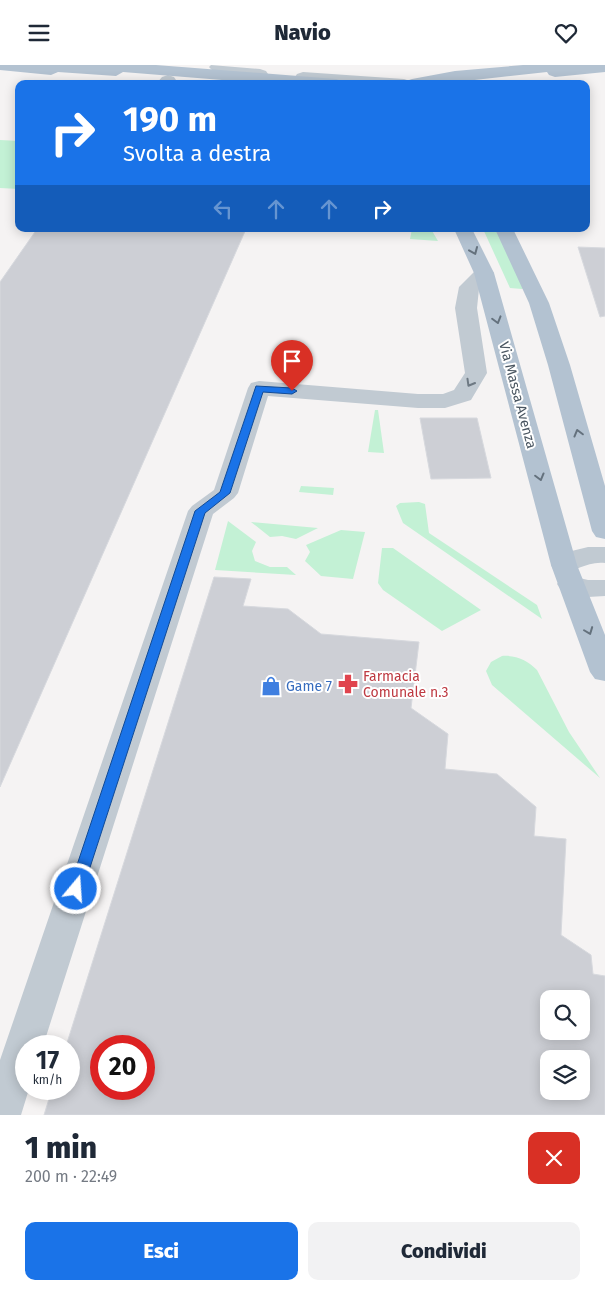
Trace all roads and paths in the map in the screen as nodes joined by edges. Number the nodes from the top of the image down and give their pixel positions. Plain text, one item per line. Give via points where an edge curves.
1 (0, 65) edge
2 (32, 65) edge
3 (97, 65) edge
4 (220, 65) edge
5 (573, 65) edge
6 (605, 67) edge
7 (605, 72) edge
8 (146, 80) edge
9 (217, 80) edge
10 (306, 80) edge
11 (349, 80) edge
12 (434, 80) edge
13 (484, 80) edge
14 (539, 80) edge
15 (464, 232) edge
16 (505, 232) edge
17 (521, 232) edge
18 (484, 273) junction
19 (539, 303) junction
20 (605, 531) edge
21 (605, 555) edge
22 (568, 575) junction
23 (605, 588) edge
24 (605, 672) edge
25 (1, 1115) edge

1 - 8 main road
2 - 9 main road
3 - 10 main road
4 - 11 street via 216,67 225,71
5 - 12 main road
6 - 13 main road
7 - 14 main road
15 -> 18 main road, Via Massa Avenza
16 - 19 main road
17 - 19 main road via 540,273
18 -> 22 main road, Via Massa Avenza
18 -> 25 street via 469,287 466,308 476,373 463,395 445,401 418,401 259,388 225,493 201,511
20 -> 19 main road
21 - 22 street via 576,558
22 - 23 street via 586,589
22 -> 24 main road, Via Massa Avenza

